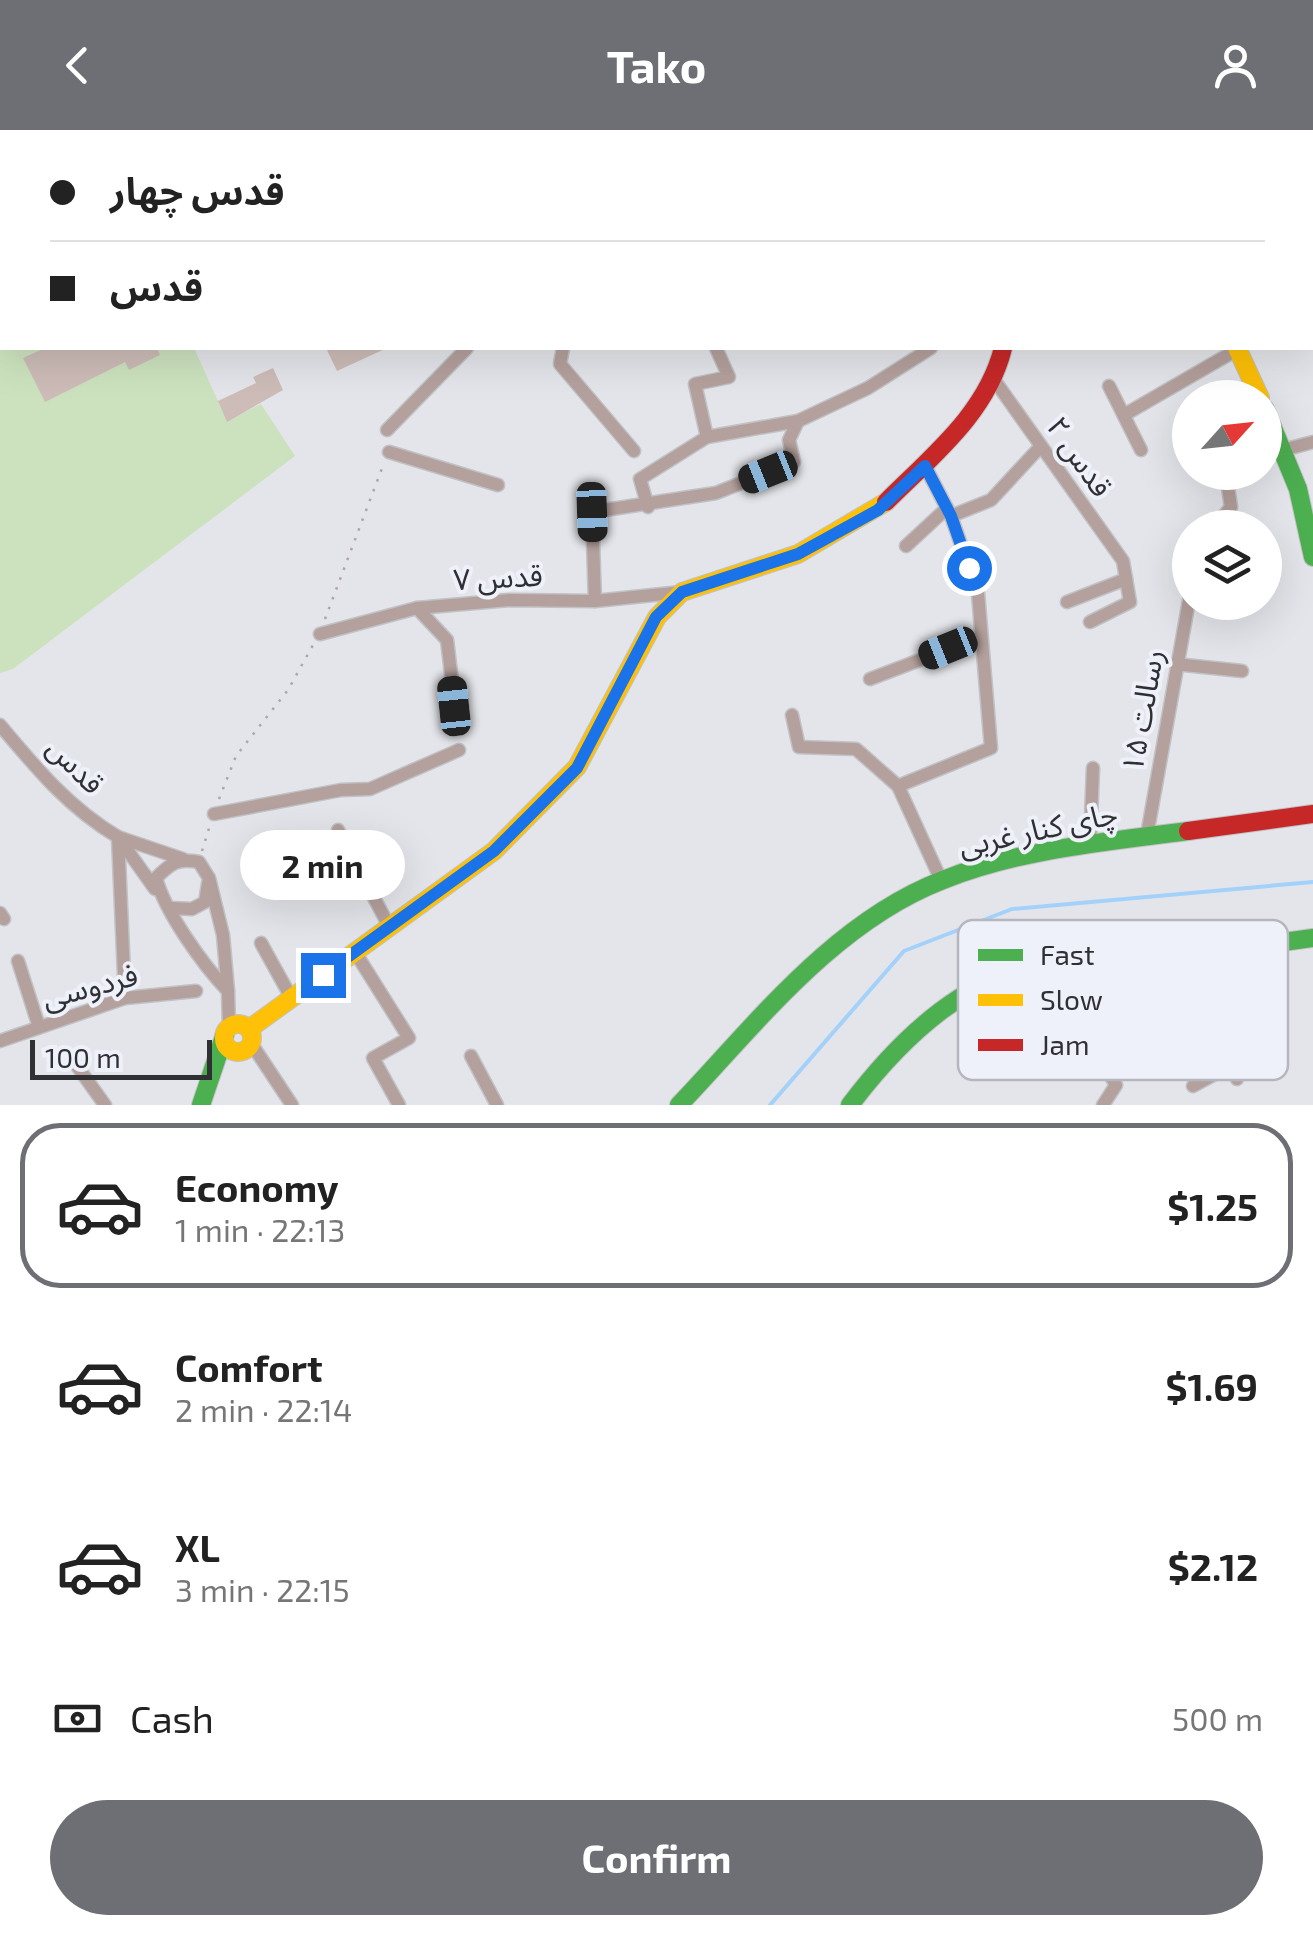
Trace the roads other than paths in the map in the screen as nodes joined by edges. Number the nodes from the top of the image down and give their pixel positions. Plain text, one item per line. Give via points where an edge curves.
1 (465, 350) edge
2 (563, 350) edge
3 (717, 350) edge
4 (928, 350) edge
5 (1003, 350) edge
6 (1235, 350) edge
7 (1239, 350) edge
8 (1252, 380) edge
9 (995, 381) junction
10 (1109, 386) dead end
11 (1124, 415) junction
12 (798, 421) junction
13 (388, 430) dead end
14 (706, 437) junction
15 (1313, 442) edge
16 (1042, 446) junction
17 (1282, 447) edge
18 (1142, 450) dead end
19 (634, 451) dead end
20 (389, 452) road end
21 (1282, 459) edge
22 (925, 466) junction
23 (498, 486) dead end
24 (648, 506) junction
25 (949, 512) junction
26 (906, 546) dead end
27 (1313, 557) edge
28 (1126, 578) junction
29 (682, 592) junction
30 (596, 601) junction
31 (1067, 602) dead end
32 (417, 608) junction
33 (1185, 620) edge
34 (1090, 622) dead end
35 (320, 634) road end
36 (980, 637) junction
37 (1175, 664) junction
38 (1242, 671) dead end
39 (870, 679) dead end
40 (454, 706) dead end
41 (792, 715) dead end
42 (2, 730) edge
43 (459, 750) dead end
44 (1093, 768) dead end
45 (898, 786) junction
46 (214, 814) road end
47 (1313, 814) edge
48 (338, 830) dead end
49 (1148, 835) junction
50 (118, 837) junction
51 (1090, 844) junction
52 (183, 859) junction
53 (208, 878) junction
54 (941, 880) junction
55 (160, 895) junction
56 (172, 908) junction
57 (389, 926) junction
58 (1313, 938) edge
59 (1288, 941) edge
60 (261, 943) dead end
61 (355, 952) junction
62 (18, 961) dead end
63 (228, 990) junction
64 (196, 991) dead end
65 (125, 998) junction
66 (292, 999) junction
67 (958, 1000) edge
68 (39, 1027) junction
69 (227, 1030) junction
70 (0, 1040) edge
71 (249, 1040) junction
72 (471, 1056) dead end
73 (78, 1066) dead end
74 (1113, 1080) edge
75 (1212, 1080) edge
76 (1193, 1086) dead end
77 (105, 1105) edge
78 (292, 1105) edge
79 (399, 1105) edge
80 (498, 1105) edge
81 (679, 1105) edge
82 (850, 1105) edge
83 (1103, 1105) edge

1 - 13 street
2 - 19 street via 560,364
3 - 14 street via 728,378 695,384
4 - 12 street
5 - 9 street
6 - 11 street
7 - 8 street
9 - 16 street, قدس ۲
9 - 22 street
10 - 11 street
11 - 18 street
12 - 14 street
12 - 24 street via 789,440 794,462 716,493
14 - 24 street via 640,479
15 - 17 street
16 - 25 street via 991,500
16 - 28 street, قدس ۲ via 1123,561
20 - 23 street
21 - 27 street via 1298,489
22 - 25 street
22 - 29 street via 878,510 798,554
24 - 30 street via 592,512
25 - 26 street
25 - 36 street via 978,593
28 - 31 street
28 - 34 street via 1130,602
29 - 30 street, قدس ۷
29 - 57 street via 656,617 577,768 494,851
30 - 32 street, قدس ۷
32 - 35 street, قدس ۷
32 - 40 street via 447,640
33 - 37 street, رسالت ۱۵
36 - 39 street
36 - 45 street via 991,748
37 - 38 street
37 - 49 street, رسالت ۱۵
41 - 45 street via 799,748 856,749
42 - 50 street, قدس via 49,784
43 - 46 street via 370,789
44 - 51 street
45 - 54 street
47 - 49 street, چای کنار غربی
48 - 57 street
49 - 51 street, چای کنار غربی
50 - 52 street
50 - 55 street
50 - 65 street
51 - 54 street, چای کنار غربی via 1039,851
52 - 53 street via 199,862
52 - 55 street via 156,878
53 - 56 street via 205,902
53 - 63 street
54 - 81 street, چای کنار غربی via 873,918 812,964
55 - 56 street
56 - 63 street via 202,964
57 - 61 street
58 - 59 street
60 - 66 street
61 - 66 street
61 - 79 street via 409,1038 373,1058
62 - 68 street
63 - 69 street
64 - 65 street, فردوسی
65 - 68 street, فردوسی
66 - 71 street
67 - 82 street via 884,1056
68 - 70 street, فردوسی
69 - 71 street via 236,1024
69 - 71 street via 200,1105
71 - 78 street
72 - 80 street
73 - 77 street
74 - 83 street
75 - 76 street

